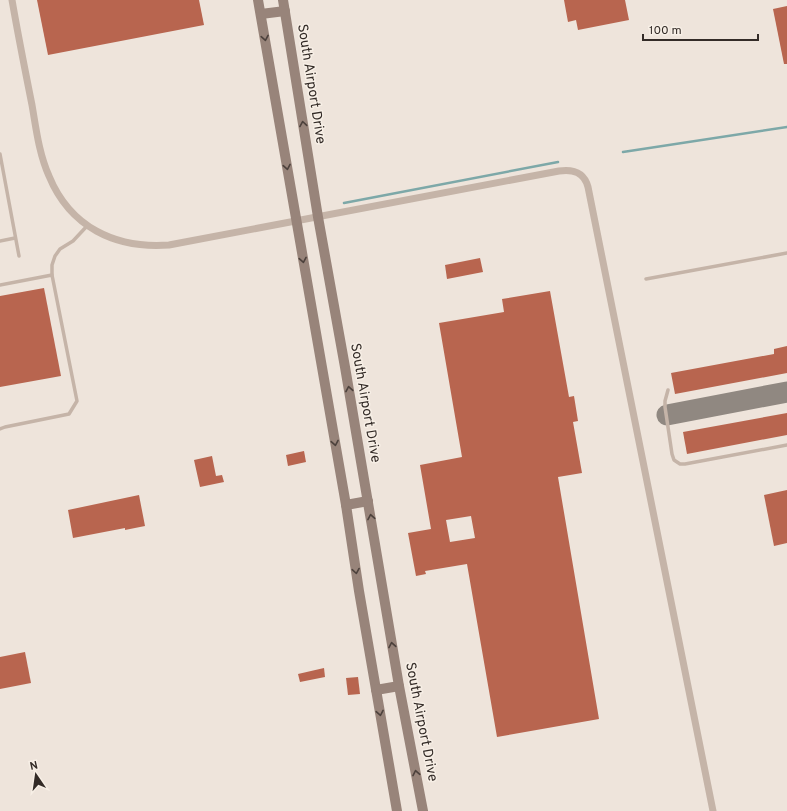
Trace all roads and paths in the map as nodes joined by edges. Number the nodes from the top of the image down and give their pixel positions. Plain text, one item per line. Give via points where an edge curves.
1 (12, 0) edge
2 (258, 0) edge
3 (283, 0) edge
4 (285, 11) junction
5 (260, 14) junction
6 (0, 154) edge
7 (318, 217) junction
8 (296, 221) junction
9 (87, 226) junction
10 (15, 238) junction
11 (0, 241) edge
12 (787, 253) edge
13 (19, 256) dead end
14 (52, 275) junction
15 (646, 279) dead end
16 (0, 285) edge
17 (668, 390) dead end
18 (0, 429) edge
19 (787, 445) edge
20 (368, 501) junction
21 (346, 505) junction
22 (399, 686) junction
23 (376, 690) junction
24 (397, 811) edge
25 (423, 811) edge
26 (713, 811) edge

1 - 9 street via 46,169 62,200
2 - 5 main road
3 - 4 main road, South Airport Drive
4 - 5 main road
7 -> 4 main road, South Airport Drive
5 -> 8 main road
6 - 10 lane
7 - 8 street
20 -> 7 main road, South Airport Drive
7 - 26 street via 560,171 576,171 584,178 588,187
8 - 9 street via 159,246 116,240
8 -> 21 main road
9 - 14 lane via 55,256
10 - 11 lane
10 - 13 lane
12 - 15 lane
14 - 16 lane
14 - 18 lane via 77,401 69,414
17 - 19 lane via 665,404 670,442 674,460 680,464
20 - 21 main road
22 -> 20 main road, South Airport Drive
21 -> 23 main road
22 - 23 main road
25 -> 22 main road, South Airport Drive
23 -> 24 main road

